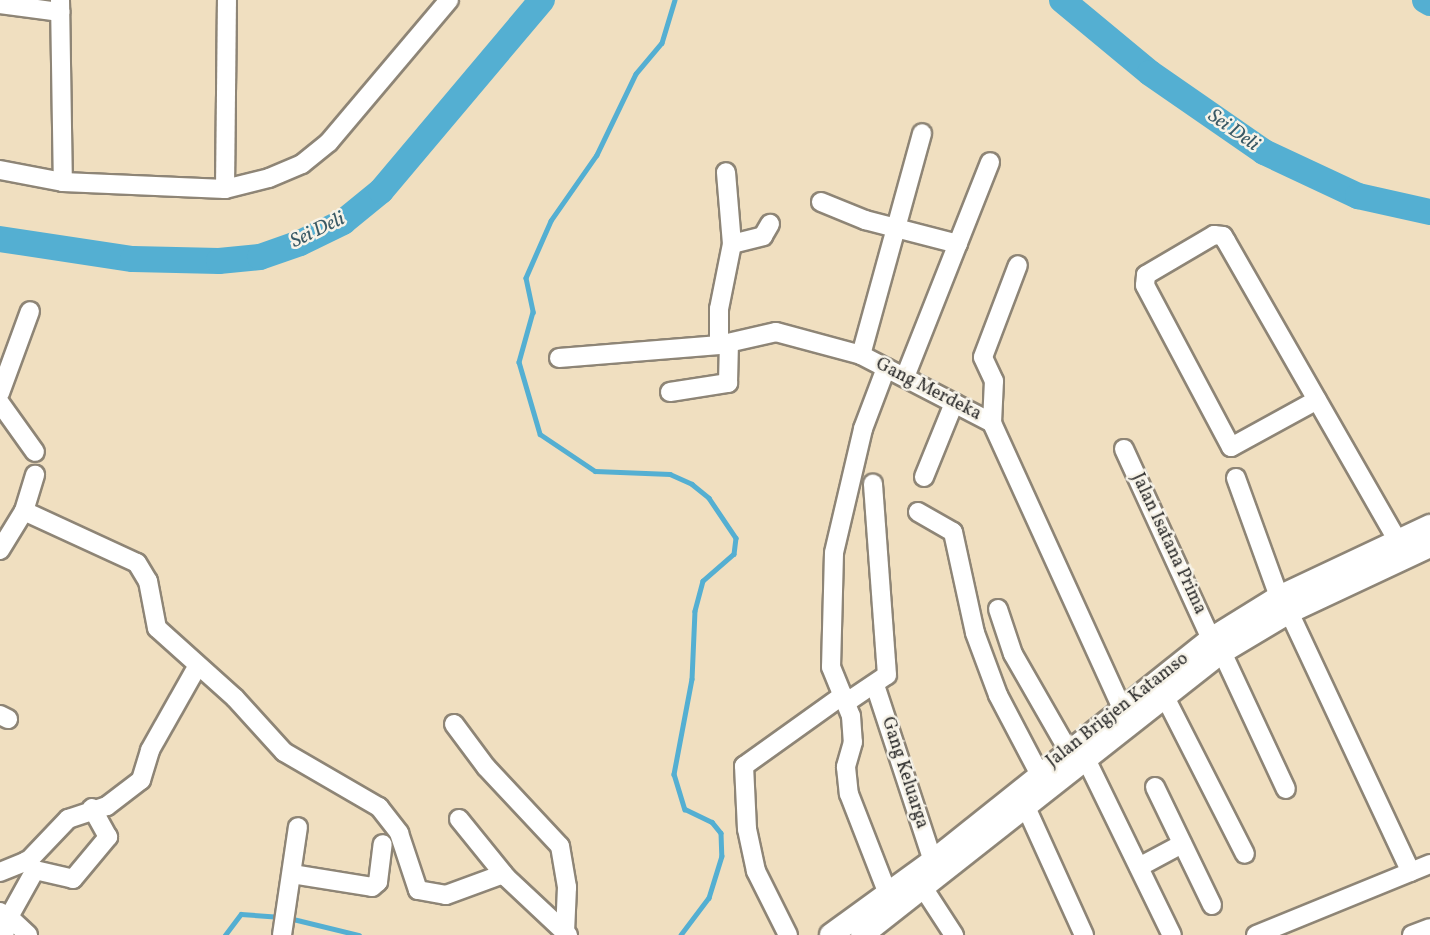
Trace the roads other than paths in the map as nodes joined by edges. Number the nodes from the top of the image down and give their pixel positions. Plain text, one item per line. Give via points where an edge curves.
1 (226, 0) edge
2 (444, 2) edge
3 (0, 4) edge
4 (60, 6) edge
5 (922, 133) dead end
6 (990, 162) dead end
7 (0, 170) edge
8 (726, 172) dead end
9 (63, 182) junction
10 (225, 189) junction
11 (821, 202) dead end
12 (770, 224) dead end
13 (900, 230) junction
14 (732, 244) junction
15 (958, 244) junction
16 (1018, 265) dead end
17 (30, 311) dead end
18 (724, 344) junction
19 (861, 355) junction
20 (559, 358) dead end
21 (886, 368) junction
22 (905, 377) junction
23 (670, 392) dead end
24 (0, 393) edge
25 (1317, 400) junction
26 (0, 403) edge
27 (954, 403) junction
28 (992, 423) junction
29 (1124, 449) dead end
30 (35, 452) dead end
31 (35, 476) dead end
32 (924, 477) dead end
33 (1236, 478) dead end
34 (873, 484) dead end
35 (24, 511) junction
36 (918, 512) dead end
37 (1430, 526) edge
38 (1398, 541) junction
39 (1430, 546) edge
40 (0, 550) edge
41 (1284, 605) junction
42 (998, 609) dead end
43 (1216, 645) junction
44 (197, 667) junction
45 (875, 685) junction
46 (1164, 695) junction
47 (845, 699) junction
48 (1121, 706) junction
49 (454, 724) dead end
50 (1076, 754) junction
51 (1039, 773) junction
52 (1155, 787) dead end
53 (1286, 789) dead end
54 (1025, 805) junction
55 (92, 808) junction
56 (459, 819) dead end
57 (298, 827) dead end
58 (383, 844) dead end
59 (1182, 844) junction
60 (1245, 854) dead end
61 (933, 861) junction
62 (1430, 864) edge
63 (31, 865) junction
64 (1139, 867) junction
65 (0, 872) edge
66 (1411, 872) junction
67 (292, 874) junction
68 (503, 874) junction
69 (924, 889) junction
70 (888, 894) junction
71 (1212, 905) dead end
72 (4, 915) edge
73 (284, 920) edge
74 (1430, 928) edge
75 (566, 933) edge
76 (4, 935) edge
77 (28, 935) edge
78 (788, 935) edge
79 (831, 935) edge
80 (862, 935) edge
81 (954, 935) edge
82 (1084, 935) edge
83 (1172, 935) edge
84 (1256, 935) edge
85 (1412, 935) edge

1 - 10 street
2 - 10 street via 329,142 302,164
3 - 4 street
4 - 9 street
5 - 13 street
6 - 15 street
7 - 9 street
8 - 14 street
9 - 10 street
11 - 13 street
12 - 14 street via 763,236
13 - 15 street
13 - 19 street
14 - 18 street via 719,309
15 - 22 street
16 - 28 street via 983,357 994,385
17 - 24 street
18 - 19 street, Gang Merdeka via 776,332
18 - 20 street, Gang Merdeka
18 - 23 street via 728,382
19 - 21 street, Gang Merdeka
21 - 22 street, Gang Merdeka
21 - 47 street via 863,429 834,553 831,667
22 - 27 street, Gang Merdeka
25 - 25 street via 1223,236 1214,234 1146,275 1145,285 1231,447
25 - 38 street
26 - 30 street
27 - 28 street, Gang Merdeka
27 - 32 street
28 - 48 street, Gang Merdeka
29 - 43 street, Jalan Isatana Prima
31 - 35 street
33 - 41 street
34 - 45 street via 887,662 887,675
35 - 40 street
35 - 44 street via 137,563 148,581 157,628
36 - 51 street via 953,532 975,633 998,695
37 - 38 main road, Jalan Brigjen Katamso
38 - 41 main road, Jalan Brigjen Katamso
39 - 41 main road, Jalan Brigjen Katamso
41 - 43 main road, Jalan Brigjen Katamso
41 - 66 street
42 - 50 street via 1013,654
43 - 46 main road, Jalan Brigjen Katamso
43 - 48 main road, Jalan Brigjen Katamso
43 - 53 street, Jalan Isatana Prima
44 - 55 street via 150,750 141,780 107,806
44 - 68 street via 235,698 278,747 379,807 399,833 418,890 446,895
45 - 47 street
45 - 61 street, Gang Keluarga
46 - 50 main road, Jalan Brigjen Katamso
46 - 60 street
47 - 70 street via 853,742 846,766 849,794
47 - 78 street via 744,766 747,829 756,871
48 - 50 main road, Jalan Brigjen Katamso
49 - 75 street via 486,767 560,846 567,887
50 - 51 main road, Jalan Brigjen Katamso
50 - 54 main road, Jalan Brigjen Katamso
50 - 64 street
51 - 61 main road, Jalan Brigjen Katamso
52 - 59 street
54 - 69 main road, Jalan Brigjen Katamso
54 - 82 street
55 - 63 street via 53,831
55 - 63 street via 107,832 102,850 71,880
56 - 68 street
57 - 67 street
58 - 67 street via 372,887
59 - 64 street
59 - 71 street
61 - 70 main road, Jalan Brigjen Katamso
62 - 66 street
63 - 65 street
63 - 72 street
64 - 83 street
66 - 84 street
67 - 73 street
68 - 75 street
69 - 80 main road, Jalan Brigjen Katamso
69 - 81 street
70 - 79 main road, Jalan Brigjen Katamso
72 - 76 street
72 - 77 street
74 - 85 street

